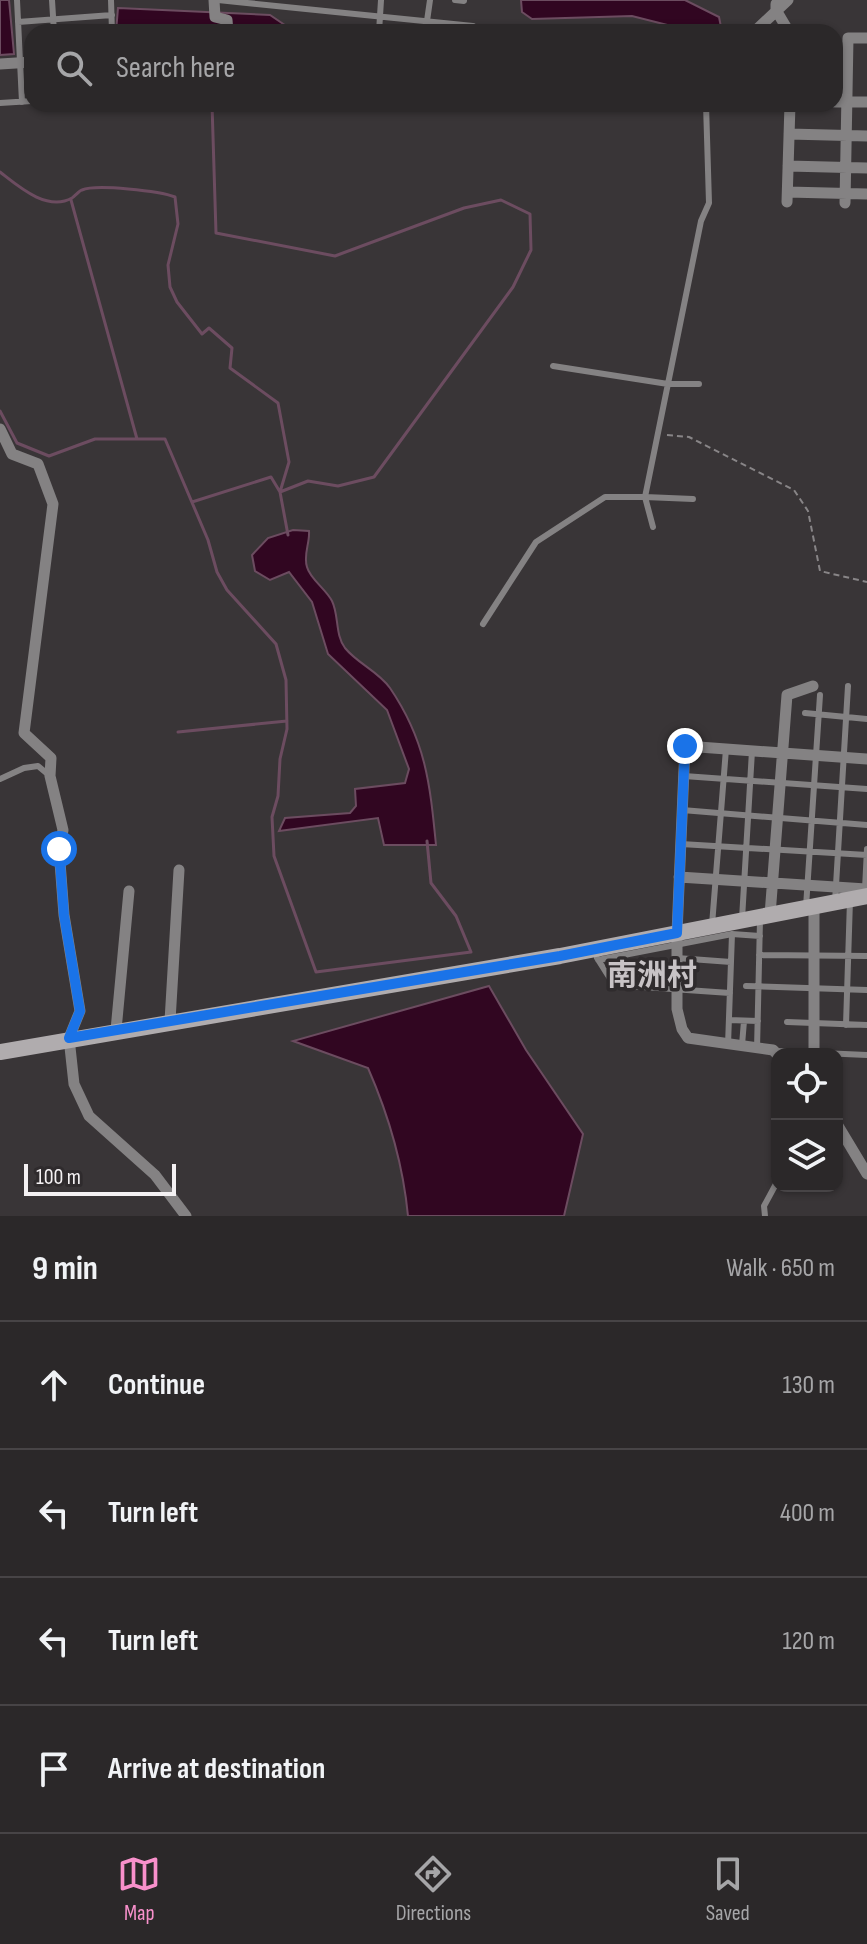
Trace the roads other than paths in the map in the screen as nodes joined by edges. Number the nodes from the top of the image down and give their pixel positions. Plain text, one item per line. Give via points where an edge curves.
1 (17, 0) edge
2 (52, 0) edge
3 (111, 0) edge
4 (216, 0) edge
5 (381, 0) edge
6 (430, 0) edge
7 (455, 0) edge
8 (788, 0) edge
9 (464, 1) edge
10 (248, 2) edge
11 (776, 5) edge
12 (112, 15) junction
13 (380, 16) junction
14 (53, 20) junction
15 (427, 21) junction
16 (18, 22) junction
17 (53, 24) edge
18 (112, 24) edge
19 (227, 24) edge
20 (380, 24) edge
21 (455, 24) edge
22 (761, 24) edge
23 (785, 24) edge
24 (867, 38) edge
25 (24, 53) edge
26 (843, 61) edge
27 (24, 63) edge
28 (0, 64) edge
29 (24, 82) edge
30 (22, 102) joint
31 (843, 102) edge
32 (867, 102) edge
33 (0, 103) edge
34 (706, 112) edge
35 (790, 112) edge
36 (843, 112) edge
37 (789, 134) junction
38 (846, 135) junction
39 (867, 136) edge
40 (788, 166) junction
41 (846, 167) junction
42 (867, 168) edge
43 (867, 194) edge
44 (845, 198) junction
45 (553, 366) dead end
46 (668, 384) junction
47 (699, 384) dead end
48 (0, 429) edge
49 (645, 497) junction
50 (693, 499) dead end
51 (653, 527) dead end
52 (483, 624) dead end
53 (848, 686) dead end
54 (816, 691) joint
55 (805, 713) dead end
56 (818, 714) junction
57 (847, 717) junction
58 (867, 719) edge
59 (726, 749) junction
60 (752, 751) junction
61 (783, 753) junction
62 (816, 755) junction
63 (844, 757) junction
64 (867, 759) edge
65 (50, 776) junction
66 (684, 776) junction
67 (0, 779) edge
68 (723, 779) junction
69 (750, 781) junction
70 (780, 783) junction
71 (814, 786) junction
72 (842, 787) junction
73 (867, 789) edge
74 (682, 810) junction
75 (721, 813) junction
76 (748, 815) junction
77 (778, 818) junction
78 (812, 820) junction
79 (840, 823) junction
80 (867, 825) edge
81 (681, 844) junction
82 (718, 846) junction
83 (746, 848) junction
84 (867, 849) edge
85 (775, 850) junction
86 (810, 852) junction
87 (838, 853) junction
88 (867, 855) edge
89 (179, 870) dead end
90 (679, 877) junction
91 (716, 879) junction
92 (744, 881) junction
93 (773, 883) junction
94 (808, 885) junction
95 (129, 891) dead end
96 (853, 895) edge
97 (810, 907) junction
98 (765, 916) junction
99 (712, 926) junction
100 (736, 926) junction
101 (760, 936) junction
102 (677, 939) junction
103 (595, 955) junction
104 (759, 955) junction
105 (814, 956) junction
106 (848, 956) junction
107 (867, 956) edge
108 (677, 958) junction
109 (731, 962) junction
110 (746, 986) dead end
111 (759, 987) junction
112 (814, 988) junction
113 (677, 989) junction
114 (847, 990) junction
115 (867, 990) edge
116 (730, 993) junction
117 (729, 1020) junction
118 (170, 1021) junction
119 (744, 1021) junction
120 (758, 1021) junction
121 (787, 1022) dead end
122 (814, 1023) junction
123 (846, 1025) junction
124 (867, 1025) edge
125 (116, 1030) junction
126 (69, 1038) junction
127 (728, 1045) junction
128 (742, 1047) junction
129 (814, 1048) edge
130 (757, 1049) junction
131 (771, 1051) edge
132 (0, 1052) edge
133 (843, 1054) edge
134 (867, 1055) edge
135 (843, 1134) edge
136 (867, 1174) edge
137 (772, 1192) edge
138 (186, 1216) edge
139 (765, 1216) edge

1 - 16 lane
2 - 14 lane
3 - 12 lane
4 - 10 lane
4 - 19 street via 215,17
5 - 13 lane
6 - 15 lane
7 - 9 lane
8 - 11 street
10 - 13 lane
11 - 22 street
11 - 23 street
12 - 14 lane
12 - 18 lane
13 - 15 lane
13 - 20 lane
14 - 16 lane
14 - 17 lane
15 - 21 lane
16 - 25 lane
24 - 26 street via 848,38
27 - 28 street
29 - 30 lane
30 - 33 lane
31 - 32 street
34 - 46 lane via 709,203
35 - 37 street
36 - 38 street
37 - 38 street
37 - 40 street
38 - 39 street
38 - 41 street
40 - 41 street
40 - 44 street via 788,197
41 - 42 street
41 - 44 street
43 - 44 street
45 - 46 lane
46 - 47 lane
46 - 49 lane
48 - 65 street via 12,454 38,464 53,504 24,733 51,758
49 - 50 lane
49 - 51 lane
49 - 52 lane via 605,497 536,542
53 - 57 lane
54 - 56 lane
54 - 61 street via 787,695
55 - 56 lane
56 - 57 lane
56 - 62 lane
57 - 58 lane
57 - 63 lane
59 - 60 street
59 - 66 street via 685,746
59 - 68 lane
60 - 61 street
60 - 69 lane
61 - 62 street
61 - 70 street
62 - 63 street
62 - 71 lane
63 - 64 street
63 - 72 lane
65 - 67 lane via 38,766
65 - 126 street via 63,830 59,849 64,915 80,1011
66 - 68 lane
66 - 74 street
68 - 69 lane
68 - 75 lane
69 - 70 lane
69 - 76 lane
70 - 71 lane
70 - 77 street
71 - 72 lane
71 - 78 lane
72 - 73 lane
72 - 79 lane
74 - 75 lane
74 - 81 street
75 - 76 lane
75 - 82 lane
76 - 77 lane
76 - 83 lane
77 - 78 lane
77 - 85 street
78 - 79 lane
78 - 86 lane
79 - 80 lane
79 - 87 lane
81 - 82 lane
81 - 90 street
82 - 83 lane
82 - 91 lane
83 - 85 lane
83 - 92 lane
84 - 88 lane
85 - 86 lane
85 - 93 street
86 - 87 lane
86 - 94 lane
87 - 88 lane
87 - 96 lane
88 - 96 lane
89 - 118 street
90 - 91 street
90 - 102 street
91 - 92 street
91 - 99 lane
92 - 93 street
92 - 100 lane
93 - 94 street
93 - 98 street
94 - 96 street
94 - 97 lane
95 - 125 street
96 - 97 street
96 - 106 lane
97 - 98 street
97 - 105 street
98 - 100 street
98 - 101 lane
99 - 100 street
99 - 102 street
100 - 101 lane
100 - 102 lane
100 - 109 lane
101 - 104 lane
102 - 103 street
102 - 108 street
103 - 113 lane via 614,985
103 - 118 street
104 - 105 lane
104 - 111 lane
105 - 106 lane
105 - 112 street
106 - 107 lane
106 - 114 lane
108 - 109 lane
108 - 113 street
109 - 116 lane
110 - 111 lane
111 - 112 lane
111 - 120 lane
112 - 114 lane
112 - 122 street
113 - 116 lane
113 - 127 street via 677,1009 688,1038
114 - 115 lane
114 - 123 lane
116 - 117 lane
117 - 119 lane
117 - 127 lane
118 - 125 street
119 - 120 lane
119 - 128 lane
120 - 130 lane
121 - 122 lane
122 - 123 lane
122 - 129 street
123 - 124 lane
125 - 126 street
126 - 132 street
126 - 138 street via 74,1084 89,1116 155,1175
127 - 128 street
128 - 130 street
130 - 131 street
133 - 134 lane
135 - 136 street
137 - 139 lane

